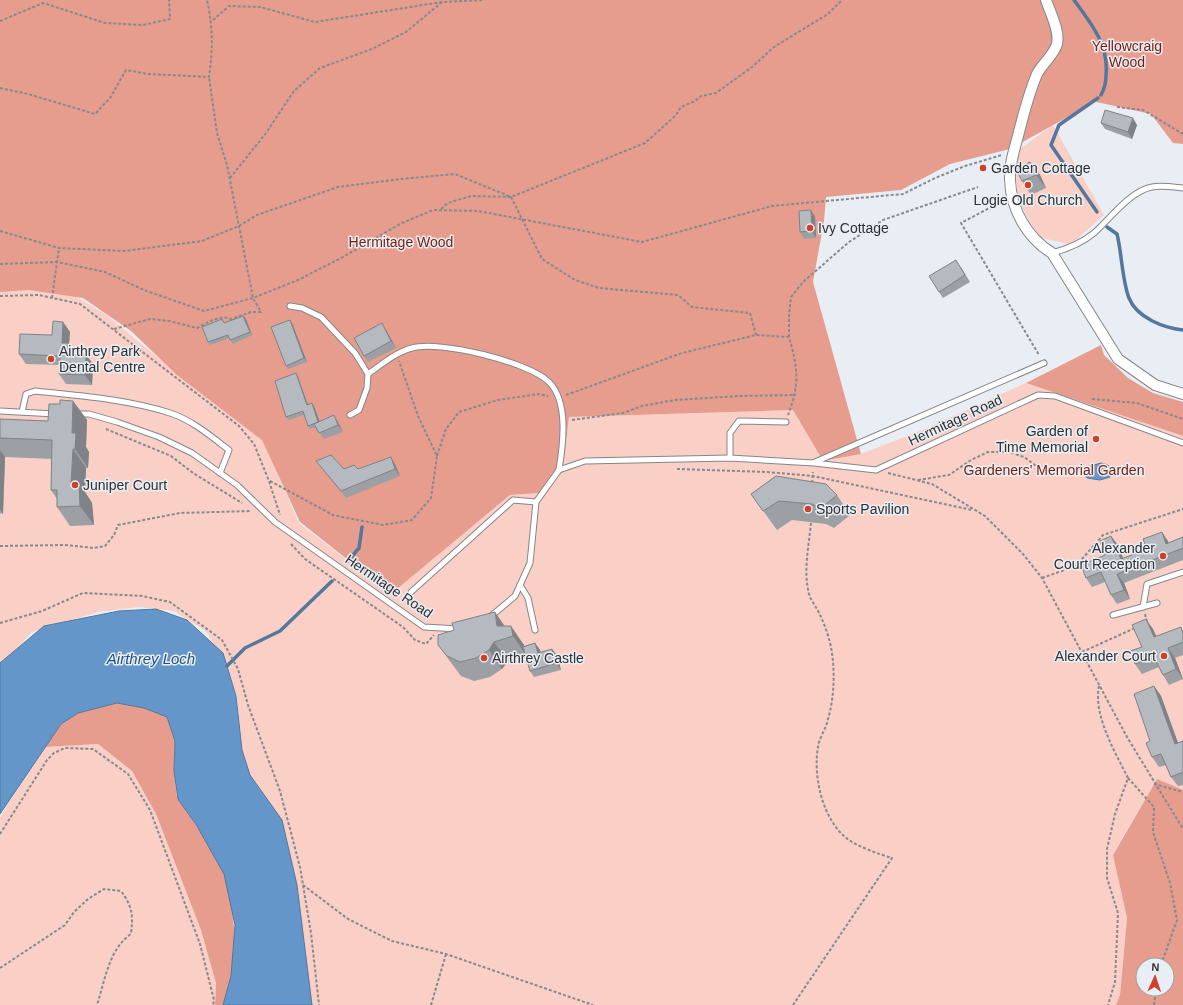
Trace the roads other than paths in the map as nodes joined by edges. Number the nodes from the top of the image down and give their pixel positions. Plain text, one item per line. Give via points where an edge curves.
1 (1046, 0) edge
2 (1183, 188) edge
3 (1052, 253) junction
4 (290, 306) dead end
5 (1044, 363) road end
6 (368, 374) junction
7 (1183, 394) edge
8 (0, 411) edge
9 (22, 412) junction
10 (61, 414) edge
11 (68, 414) edge
12 (350, 415) dead end
13 (786, 422) road end
14 (1183, 443) edge
15 (730, 458) junction
16 (814, 463) junction
17 (559, 470) junction
18 (220, 473) junction
19 (536, 502) junction
20 (1183, 572) edge
21 (520, 585) junction
22 (411, 592) dead end
23 (1157, 604) dead end
24 (1143, 607) junction
25 (1112, 615) dead end
26 (485, 622) edge
27 (466, 627) edge
28 (535, 630) dead end

1 - 3 street via 1056,29 1057,44 1038,73 1026,104 1013,152 1009,179 1018,214 1030,234
2 - 3 lane via 1151,187 1141,191 1092,234 1069,248
3 - 7 street via 1118,359 1155,385
4 - 6 lane via 302,308 321,317 355,353
5 - 16 lane
6 - 12 lane via 367,388 359,410
6 - 17 lane via 413,348 439,347 471,351 530,371 549,382 558,398 562,421
8 - 9 lane
9 - 10 lane via 53,416
9 - 18 lane via 26,394 35,391 106,400 171,413 204,431 229,450
11 - 18 lane, Hermitage Road via 89,414 159,437 192,453
13 - 15 lane via 739,421 730,433
14 - 16 lane, Hermitage Road via 1055,396 1038,395 876,470
15 - 16 lane
15 - 17 lane via 589,461
17 - 19 lane
18 - 27 lane, Hermitage Road via 237,485 275,522 424,628
19 - 21 lane via 530,563
19 - 22 lane via 513,500
20 - 24 lane via 1147,584
21 - 26 lane via 515,596
21 - 28 lane via 528,598
23 - 24 lane
24 - 25 lane

